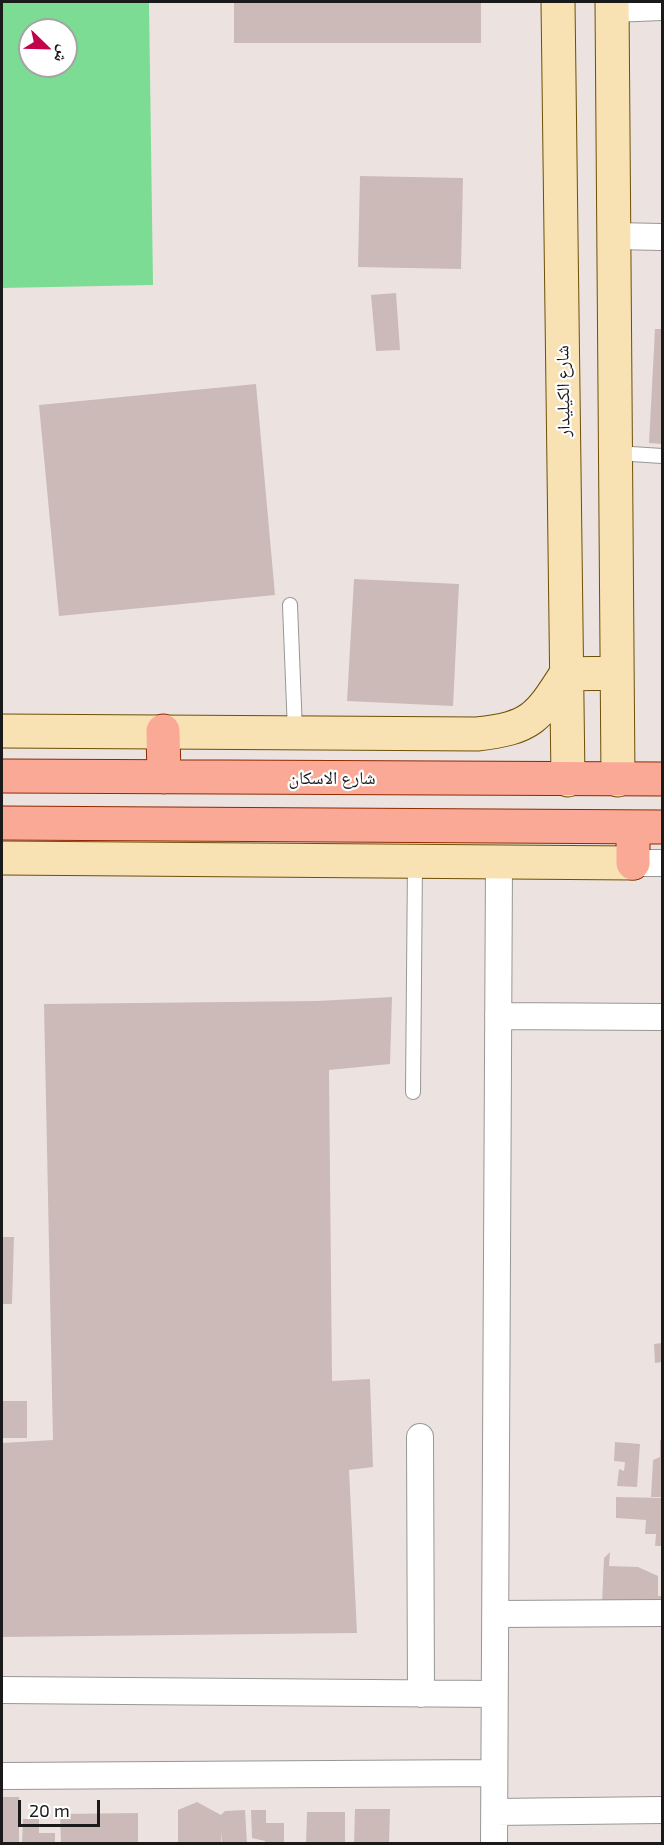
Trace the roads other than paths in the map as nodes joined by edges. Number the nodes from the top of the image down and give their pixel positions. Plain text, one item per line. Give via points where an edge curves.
1 (558, 2) edge
2 (612, 5) edge
3 (663, 7) edge
4 (614, 236) junction
5 (663, 237) edge
6 (616, 453) junction
7 (663, 456) edge
8 (290, 605) dead end
9 (617, 673) junction
10 (566, 674) junction
11 (2, 731) edge
12 (163, 731) junction
13 (295, 731) junction
14 (2, 776) edge
15 (164, 777) junction
16 (568, 780) junction
17 (618, 780) junction
18 (663, 780) edge
19 (2, 823) edge
20 (648, 827) edge
21 (2, 858) edge
22 (415, 861) junction
23 (499, 862) junction
24 (648, 863) edge
25 (498, 1016) junction
26 (663, 1017) edge
27 (413, 1092) dead end
28 (420, 1437) dead end
29 (663, 1613) edge
30 (497, 1614) junction
31 (2, 1690) edge
32 (421, 1694) junction
33 (494, 1694) junction
34 (494, 1773) junction
35 (2, 1776) edge
36 (663, 1810) edge
37 (495, 1812) junction
38 (494, 1844) edge

1 - 10 main road, شارع الكيليدار
2 - 3 street
2 - 4 main road
4 - 5 street
4 - 6 main road
6 - 7 lane
6 - 9 main road
8 - 13 lane
9 - 10 main road
9 - 17 main road
10 - 13 main road via 542,711 508,730 477,734
10 - 16 main road, شارع الكيليدار
11 - 12 main road
12 - 13 main road
12 - 15 main road
14 - 15 main road, شارع الاسكان
15 - 16 main road, شارع الاسكان
16 - 17 main road, شارع الاسكان
17 - 18 main road, شارع الاسكان
19 - 20 main road
20 - 24 main road
21 - 22 main road
22 - 23 main road
22 - 27 lane
23 - 24 main road
23 - 25 street
25 - 26 street
25 - 30 street
28 - 32 street
29 - 30 street
30 - 33 street
31 - 32 street
32 - 33 street
33 - 34 street
34 - 35 street
34 - 37 street
36 - 37 street
37 - 38 street

